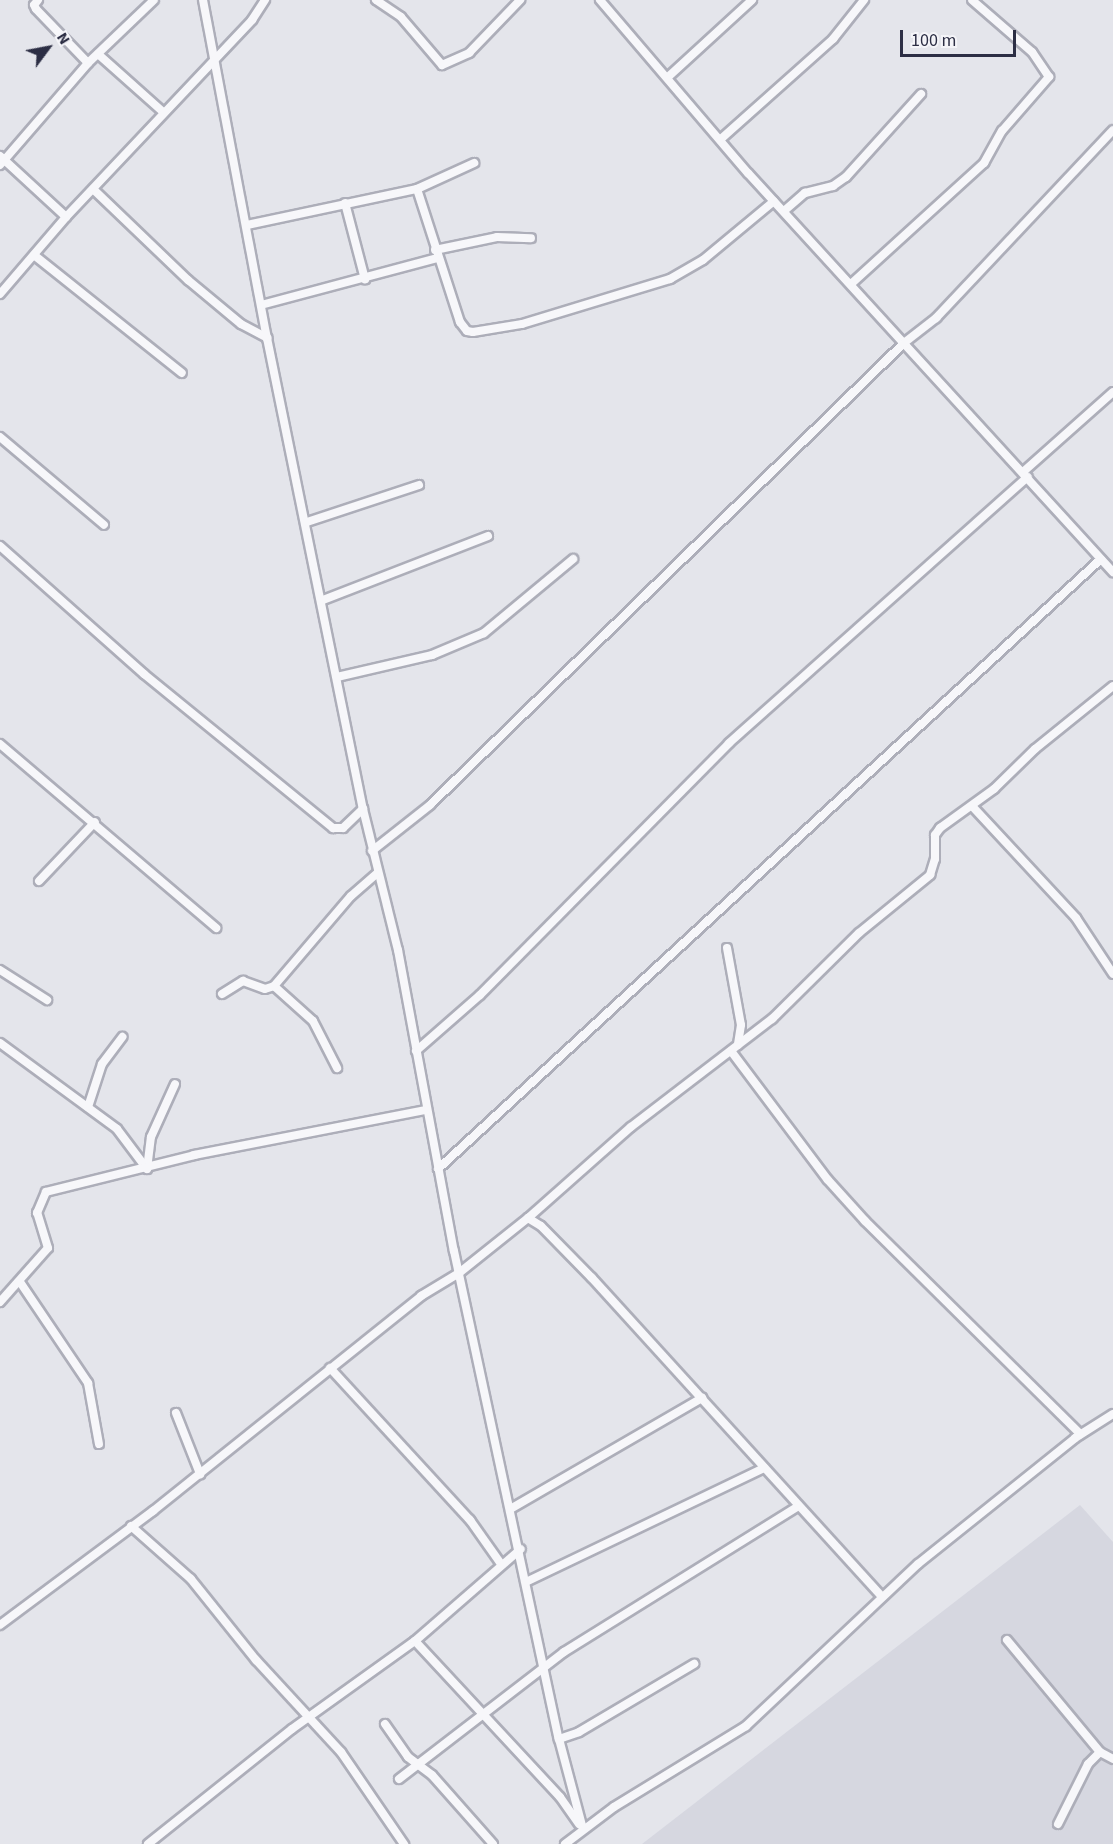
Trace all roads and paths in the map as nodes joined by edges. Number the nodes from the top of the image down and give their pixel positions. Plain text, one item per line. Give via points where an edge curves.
1 (38, 0) edge
2 (154, 0) edge
3 (203, 0) edge
4 (265, 0) edge
5 (375, 0) edge
6 (520, 0) edge
7 (600, 0) edge
8 (752, 0) edge
9 (864, 0) edge
10 (972, 0) edge
11 (98, 54) junction
12 (216, 54) junction
13 (88, 63) junction
14 (668, 77) junction
15 (921, 94) dead end
16 (163, 112) junction
17 (1113, 130) edge
18 (722, 138) junction
19 (2, 161) edge
20 (474, 163) dead end
21 (93, 189) junction
22 (417, 189) junction
23 (774, 201) junction
24 (345, 203) junction
25 (784, 211) junction
26 (66, 217) junction
27 (247, 225) junction
28 (531, 238) dead end
29 (437, 254) junction
30 (34, 255) junction
31 (365, 279) junction
32 (851, 284) junction
33 (0, 294) edge
34 (261, 305) junction
35 (267, 338) junction
36 (904, 343) junction
37 (182, 373) dead end
38 (1113, 392) edge
39 (0, 437) edge
40 (1026, 475) junction
41 (419, 485) dead end
42 (307, 522) junction
43 (104, 525) dead end
44 (488, 536) dead end
45 (0, 546) edge
46 (573, 559) dead end
47 (1101, 559) junction
48 (1113, 572) edge
49 (323, 600) junction
50 (337, 677) junction
51 (1113, 686) edge
52 (0, 744) edge
53 (972, 806) junction
54 (363, 809) junction
55 (95, 822) junction
56 (372, 850) junction
57 (377, 873) junction
58 (39, 881) dead end
59 (216, 928) dead end
60 (727, 948) dead end
61 (0, 970) edge
62 (1113, 974) edge
63 (274, 986) junction
64 (222, 994) dead end
65 (48, 1000) dead end
66 (122, 1037) dead end
67 (0, 1043) edge
68 (734, 1048) junction
69 (416, 1051) junction
70 (337, 1068) dead end
71 (176, 1084) dead end
72 (88, 1107) junction
73 (425, 1110) junction
74 (147, 1169) junction
75 (438, 1169) junction
76 (528, 1218) junction
77 (459, 1273) junction
78 (20, 1282) junction
79 (0, 1302) edge
80 (330, 1368) junction
81 (702, 1398) junction
82 (176, 1413) dead end
83 (1113, 1414) edge
84 (1080, 1434) junction
85 (99, 1444) dead end
86 (764, 1468) junction
87 (200, 1474) junction
88 (797, 1507) junction
89 (512, 1508) junction
90 (131, 1526) junction
91 (521, 1549) junction
92 (501, 1564) junction
93 (528, 1581) junction
94 (882, 1597) junction
95 (0, 1624) edge
96 (1007, 1640) dead end
97 (415, 1641) junction
98 (694, 1664) dead end
99 (545, 1667) junction
100 (483, 1715) junction
101 (310, 1717) junction
102 (385, 1724) dead end
103 (559, 1739) junction
104 (1100, 1752) junction
105 (1113, 1759) edge
106 (420, 1764) junction
107 (399, 1779) dead end
108 (1058, 1824) dead end
109 (583, 1829) junction
110 (148, 1844) edge
111 (404, 1844) edge
112 (493, 1844) edge
113 (565, 1844) edge

1 - 13 street via 34,7
2 - 11 street
3 - 12 street
4 - 12 street via 252,20
5 - 6 street via 401,17 442,66 469,52
7 - 14 street
8 - 14 street
9 - 18 street via 833,39
10 - 32 street via 1032,52 1048,77 1002,131 984,163
11 - 13 street
11 - 16 street
12 - 16 street
12 - 27 street
13 - 19 street
14 - 18 street
15 - 25 street via 846,177 833,186 806,193
16 - 21 street
17 - 36 street via 936,318
18 - 23 street
19 - 26 street
20 - 22 street
21 - 26 street
21 - 35 street via 188,280 241,324
22 - 24 street
22 - 29 street
23 - 25 street
23 - 29 street via 703,260 670,279 488,332 463,328
24 - 27 street
24 - 31 street
25 - 32 street
26 - 30 street
27 - 34 street
28 - 29 street via 497,237
29 - 31 street
30 - 33 street
30 - 37 street
31 - 34 street
32 - 36 street
34 - 35 street
35 - 42 street
36 - 40 street
36 - 56 street via 430,805
38 - 40 street
39 - 43 street
40 - 47 street
40 - 69 street via 729,742 480,995
41 - 42 street
42 - 49 street
44 - 49 street
45 - 54 street via 144,674 333,828 343,828
46 - 50 street via 484,633 432,655
47 - 48 street
47 - 75 street
49 - 50 street
50 - 54 street
51 - 53 street
52 - 55 street
53 - 62 street via 1077,918
53 - 68 street via 935,835 930,875 860,933 772,1019
54 - 56 street
55 - 58 street
55 - 59 street
56 - 57 street
57 - 63 street via 344,903
57 - 69 street via 398,950
60 - 68 street via 741,1025
61 - 65 street
63 - 64 street via 265,989 243,981
63 - 70 street via 313,1021
66 - 72 street via 102,1064
67 - 72 street
68 - 76 street via 631,1127
68 - 84 street via 821,1171 865,1221
69 - 73 street
71 - 74 street via 151,1137
72 - 74 street via 125,1138
73 - 74 street via 194,1155
73 - 75 street
74 - 78 street via 46,1192 37,1213 48,1248
75 - 77 street
76 - 77 street
76 - 81 street via 541,1226 592,1278
77 - 80 street via 421,1296
77 - 89 street
78 - 79 street
78 - 85 street via 88,1383
80 - 87 street
80 - 92 street via 470,1520
81 - 86 street
81 - 89 street
82 - 87 street
83 - 84 street
84 - 94 street
86 - 88 street
86 - 93 street
87 - 90 street
88 - 94 street
88 - 99 street
89 - 91 street
90 - 95 street
90 - 101 street via 191,1579 256,1660
91 - 92 street
91 - 93 street
92 - 97 street
93 - 99 street
94 - 109 street via 746,1726
96 - 104 street
97 - 100 street
97 - 101 street
98 - 103 street via 579,1732
99 - 100 street
99 - 103 street
100 - 106 street
100 - 109 street via 560,1797
101 - 110 street
101 - 111 street via 374,1795
102 - 106 street via 408,1757
103 - 109 street
104 - 105 street
104 - 108 street via 1088,1764
106 - 107 street
106 - 112 street
109 - 113 street

